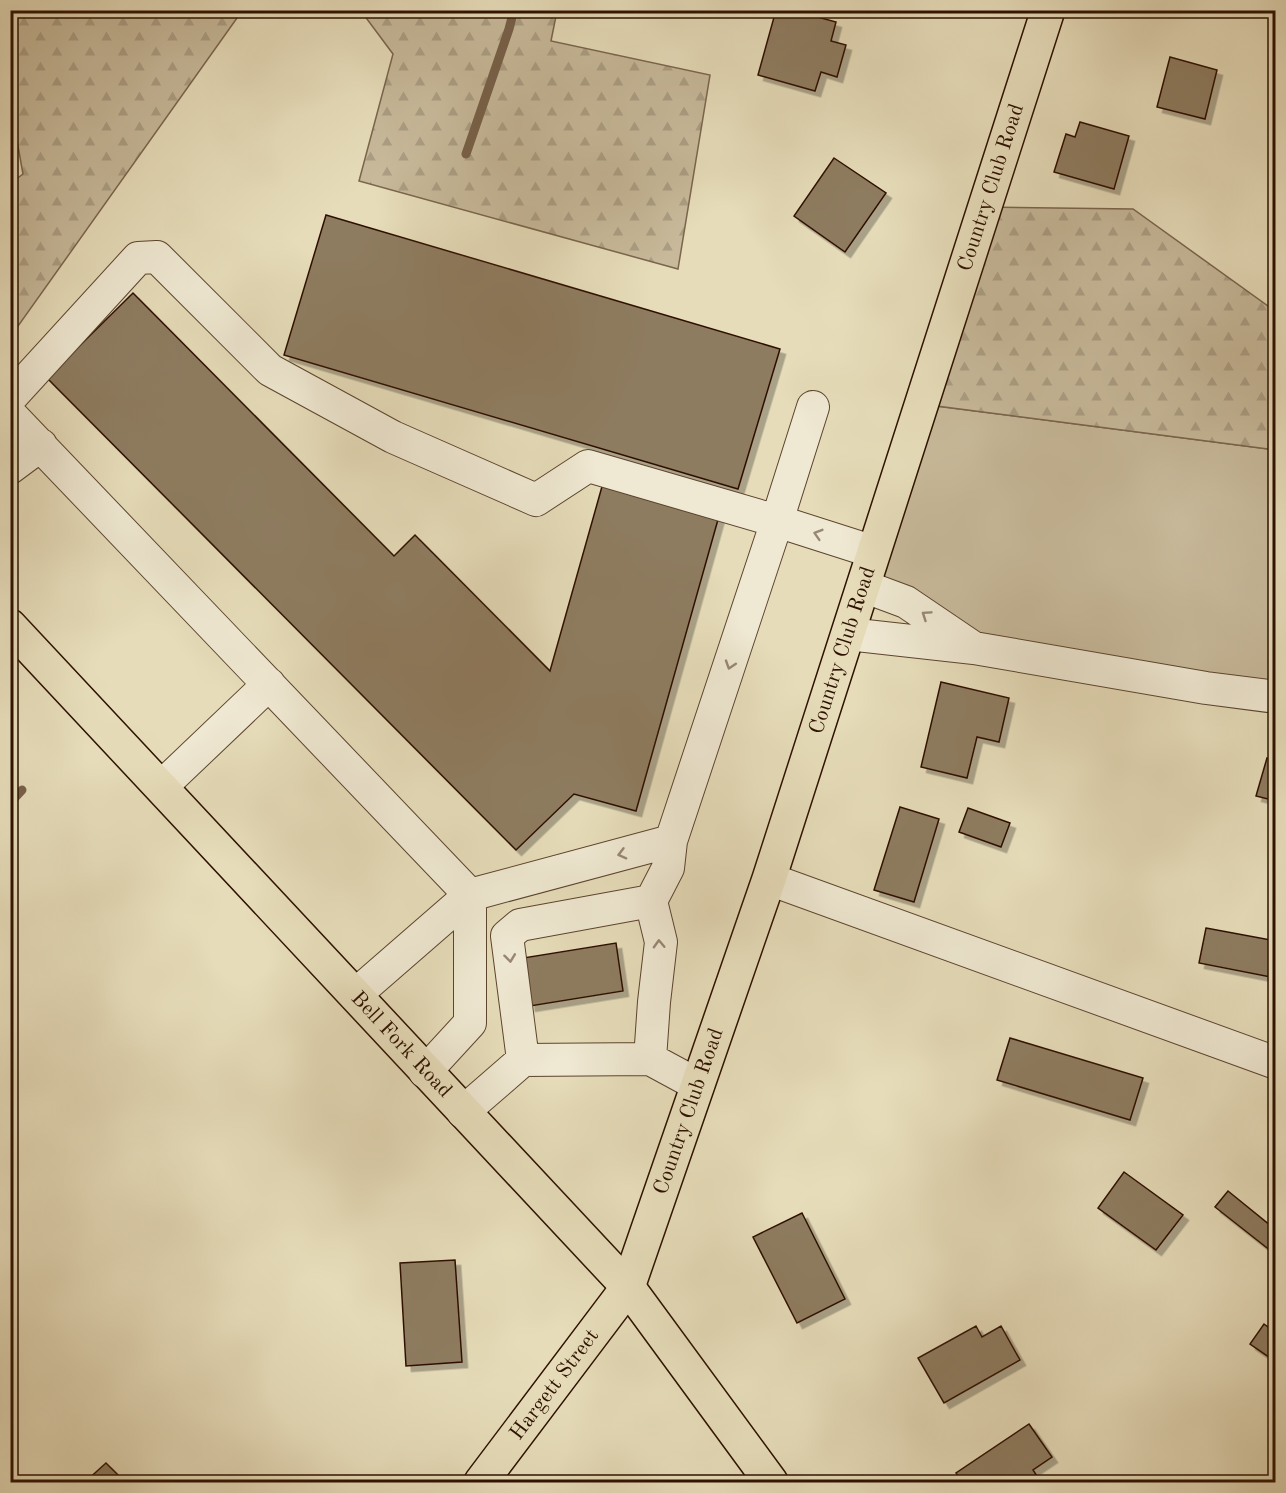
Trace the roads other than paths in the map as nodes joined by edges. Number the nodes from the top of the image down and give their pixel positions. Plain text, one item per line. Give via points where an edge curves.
1 (1048, 10) edge
2 (10, 398) edge
3 (813, 407) dead end
4 (10, 414) edge
5 (40, 445) junction
6 (10, 468) edge
7 (777, 521) junction
8 (874, 552) junction
9 (863, 586) junction
10 (10, 626) edge
11 (848, 634) junction
12 (974, 648) junction
13 (269, 684) junction
14 (1275, 697) edge
15 (161, 788) junction
16 (671, 841) junction
17 (769, 879) junction
18 (470, 895) junction
19 (651, 901) junction
20 (355, 995) junction
21 (650, 1059) junction
22 (523, 1060) junction
23 (1275, 1064) edge
24 (425, 1072) junction
25 (698, 1085) junction
26 (463, 1112) junction
27 (628, 1287) junction
28 (481, 1482) edge
29 (771, 1482) edge

1 - 8 main road, Country Club Road
2 - 7 street via 138,258 157,257 270,370 393,437 536,500 588,466
3 - 7 street
4 - 5 street
5 - 6 street
5 - 13 street
8 -> 7 street
7 -> 16 street
8 - 9 main road, Country Club Road
9 - 11 main road, Country Club Road
12 -> 9 street via 906,602
10 - 15 main road, Bell Fork Road
11 - 12 street
11 - 17 main road, Country Club Road
12 - 14 street
13 - 15 street
13 - 18 street
15 - 20 main road, Bell Fork Road
16 -> 18 street
16 - 19 street via 668,868
17 - 23 street
17 - 25 main road, Country Club Road
18 - 20 street
18 - 24 street via 470,1023
21 -> 19 street via 661,942
19 -> 22 street via 520,925 507,936
20 - 24 main road, Bell Fork Road
21 - 22 street
21 - 25 street
22 - 26 street
24 - 26 main road, Bell Fork Road
25 - 27 main road, Country Club Road
26 - 27 main road, Bell Fork Road
27 - 28 main road, Hargett Street
27 - 29 main road, Bell Fork Road

